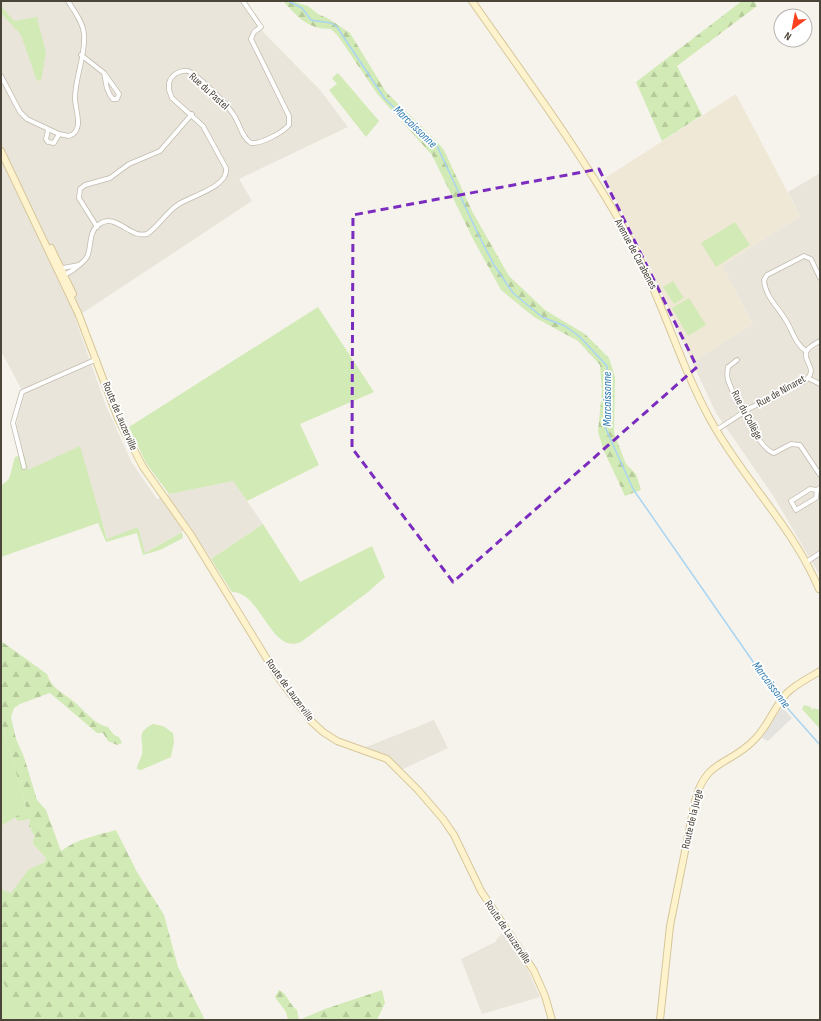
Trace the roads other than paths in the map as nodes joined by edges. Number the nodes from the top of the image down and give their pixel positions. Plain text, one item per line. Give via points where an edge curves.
1 (68, 1) edge
2 (243, 1) edge
3 (472, 1) edge
4 (81, 55) junction
5 (104, 73) junction
6 (1, 76) edge
7 (192, 114) junction
8 (48, 130) junction
9 (59, 134) junction
10 (1, 151) edge
11 (96, 227) junction
12 (79, 265) junction
13 (62, 272) junction
14 (820, 278) edge
15 (820, 341) edge
16 (806, 351) junction
17 (97, 359) junction
18 (737, 360) dead end
19 (808, 378) junction
20 (820, 384) edge
21 (744, 412) junction
22 (716, 430) junction
23 (24, 466) dead end
24 (820, 475) edge
25 (819, 489) edge
26 (778, 519) junction
27 (820, 553) edge
28 (805, 563) junction
29 (819, 590) edge
30 (820, 670) edge
31 (552, 1020) edge
32 (660, 1020) edge

1 - 4 street via 83,29
2 - 7 street, Rue du Pastel via 261,27 253,35 252,42 289,116 289,125 260,142 251,143 236,117 220,98 192,74 180,72 171,78 168,90 172,98
3 - 22 street, Avenue de Carabenes via 569,142 622,226 653,286 696,391
4 - 5 street
4 - 9 street via 75,96 77,130 69,136
5 - 5 street via 110,97 117,99 119,94
6 - 8 street via 23,116
7 - 11 street via 160,151 129,164 110,178 85,185 80,189 79,198
7 - 11 street, Rue du Pastel via 210,136 226,168 225,178 200,195 178,204 147,234 135,234 112,221
8 - 9 street
8 - 9 street via 48,142 54,143
10 - 13 street, Route de Lauzerville
11 - 12 street via 87,256
12 - 13 street
12 - 13 street
13 - 17 street, Route de Lauzerville
14 - 16 street via 811,259 804,256 767,274 764,280 775,308 785,318 801,348
15 - 16 street
16 - 19 street, Rue de Ninaret via 805,358 810,368
17 - 23 street via 22,392 13,423
17 - 31 street, Route de Lauzerville via 119,421 137,458 184,525 289,693 323,732 337,741 374,753 393,764 443,819 454,835 481,891 534,971
18 - 21 street, Rue du Collège via 728,367 727,375
19 - 20 street
19 - 21 street, Rue de Ninaret
21 - 22 street, Rue de Ninaret
21 - 24 street, Rue du Collège via 768,452 776,453 791,444 800,445
22 - 26 street, Avenue de Carabenes
25 - 25 street via 810,489 791,501 796,510 816,498
26 - 28 street, Avenue de Carabenes
26 - 29 street, Avenue de Carabenes
27 - 28 street
28 - 29 street, Avenue de Carabenes
30 - 32 street, Route de la Jurge via 785,696 755,740 712,769 697,791 670,926

